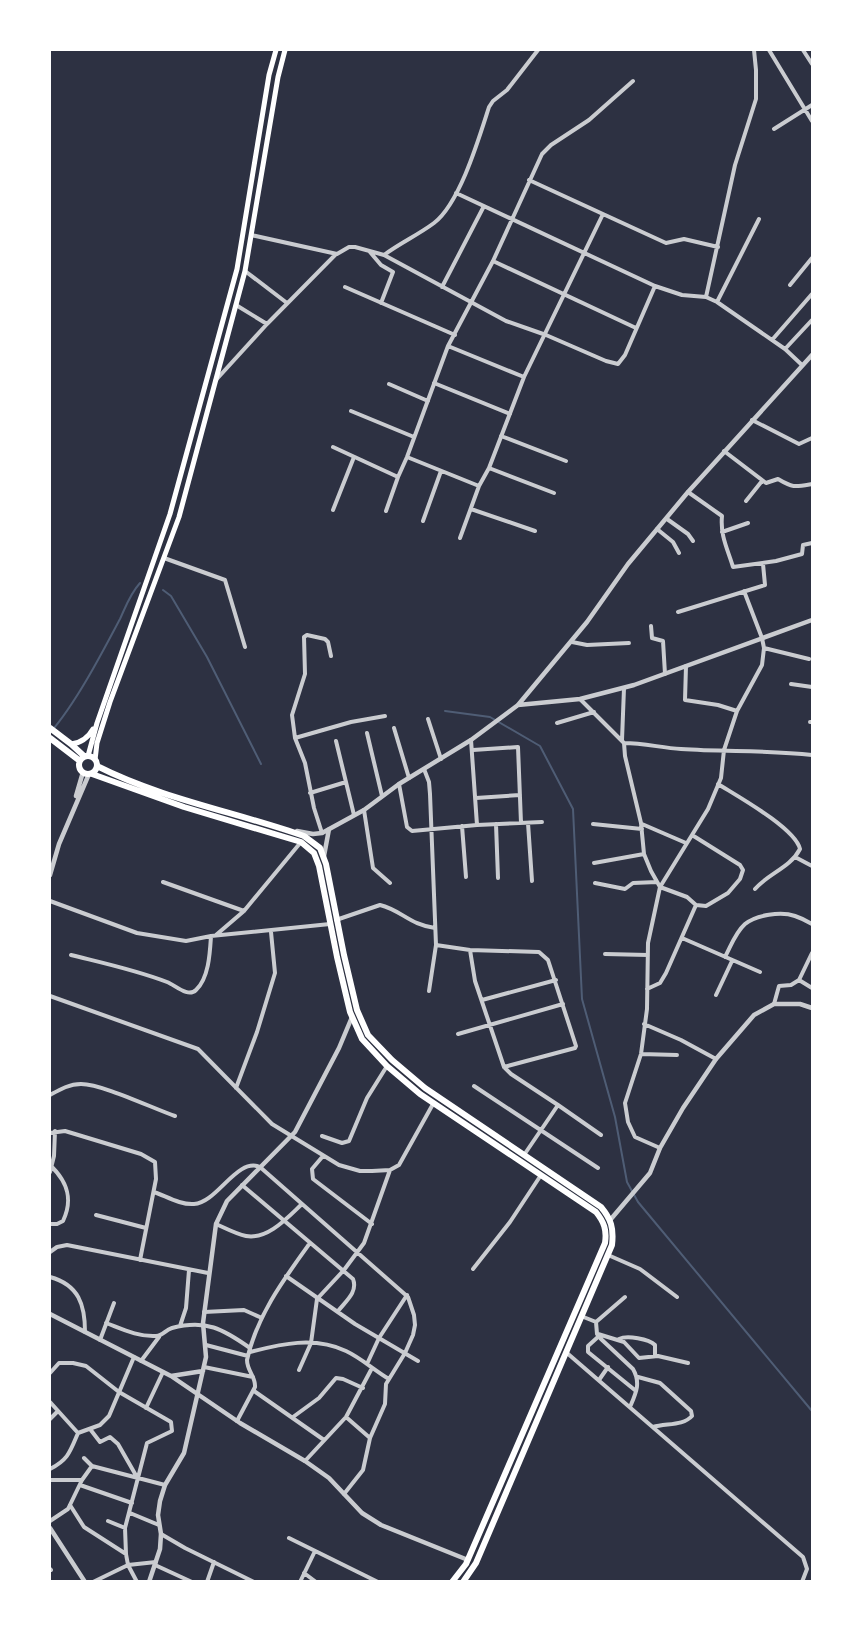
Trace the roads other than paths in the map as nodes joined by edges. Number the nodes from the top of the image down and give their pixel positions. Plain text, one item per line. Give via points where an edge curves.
1 (276, 50) edge
2 (285, 50) edge
3 (538, 50) edge
4 (754, 50) edge
5 (769, 50) edge
6 (803, 50) edge
7 (813, 64) edge
8 (633, 81) dead end
9 (813, 105) edge
10 (806, 109) junction
11 (813, 121) edge
12 (774, 129) dead end
13 (529, 180) junction
14 (456, 193) junction
15 (484, 206) junction
16 (603, 214) junction
17 (511, 219) junction
18 (759, 219) dead end
19 (251, 236) junction
20 (718, 247) junction
21 (370, 252) junction
22 (337, 254) junction
23 (584, 254) junction
24 (384, 255) junction
25 (813, 258) edge
26 (494, 261) junction
27 (245, 271) junction
28 (790, 285) dead end
29 (345, 286) dead end
30 (655, 286) junction
31 (442, 287) junction
32 (565, 294) junction
33 (813, 294) edge
34 (706, 297) junction
35 (717, 302) junction
36 (287, 303) junction
37 (381, 303) junction
38 (471, 303) junction
39 (236, 305) junction
40 (813, 320) edge
41 (267, 324) junction
42 (636, 328) junction
43 (455, 335) junction
44 (546, 335) junction
45 (772, 340) junction
46 (448, 346) junction
47 (785, 349) junction
48 (813, 355) edge
49 (810, 362) edge
50 (802, 365) junction
51 (524, 376) junction
52 (215, 382) junction
53 (434, 383) junction
54 (389, 384) dead end
55 (428, 401) junction
56 (351, 411) dead end
57 (510, 414) junction
58 (752, 420) junction
59 (501, 436) junction
60 (414, 437) junction
61 (813, 438) edge
62 (333, 447) dead end
63 (724, 451) junction
64 (354, 457) junction
65 (407, 457) junction
66 (566, 461) dead end
67 (489, 468) junction
68 (441, 471) junction
69 (398, 477) junction
70 (762, 481) junction
71 (813, 484) edge
72 (479, 486) junction
73 (688, 492) junction
74 (554, 493) dead end
75 (746, 501) dead end
76 (471, 509) junction
77 (333, 510) dead end
78 (386, 511) dead end
79 (667, 519) junction
80 (423, 521) dead end
81 (748, 523) dead end
82 (657, 529) junction
83 (535, 531) dead end
84 (722, 532) junction
85 (460, 538) dead end
86 (693, 541) dead end
87 (813, 543) edge
88 (679, 553) dead end
89 (164, 558) junction
90 (763, 564) junction
91 (744, 591) junction
92 (678, 612) dead end
93 (813, 620) edge
94 (651, 626) dead end
95 (762, 638) junction
96 (572, 642) junction
97 (629, 643) dead end
98 (245, 647) dead end
99 (764, 648) junction
100 (331, 656) dead end
101 (809, 659) dead end
102 (686, 666) junction
103 (664, 674) junction
104 (790, 684) dead end
105 (813, 687) edge
106 (624, 688) junction
107 (580, 699) junction
108 (518, 705) junction
109 (737, 711) junction
110 (595, 712) junction
111 (385, 716) dead end
112 (428, 719) dead end
113 (97, 723) junction
114 (557, 723) dead end
115 (50, 728) edge
116 (394, 728) dead end
117 (367, 733) dead end
118 (50, 738) edge
119 (296, 738) junction
120 (471, 740) junction
121 (336, 741) dead end
122 (623, 742) junction
123 (71, 744) junction
124 (473, 750) junction
125 (724, 750) junction
126 (813, 755) edge
127 (84, 758) junction
128 (441, 759) junction
129 (96, 763) junction
130 (424, 769) junction
131 (88, 773) junction
132 (409, 778) junction
133 (346, 782) junction
134 (399, 784) junction
135 (718, 784) junction
136 (310, 793) junction
137 (520, 795) junction
138 (382, 796) junction
139 (476, 798) junction
140 (364, 810) junction
141 (354, 816) junction
142 (542, 822) dead end
143 (521, 823) junction
144 (528, 823) junction
145 (496, 824) junction
146 (593, 824) dead end
147 (477, 825) junction
148 (462, 826) junction
149 (642, 826) junction
150 (280, 828) junction
151 (329, 829) junction
152 (431, 830) junction
153 (322, 833) junction
154 (692, 835) junction
155 (301, 842) junction
156 (686, 843) junction
157 (644, 854) junction
158 (795, 857) junction
159 (324, 858) junction
160 (594, 862) dead end
161 (813, 866) edge
162 (50, 875) edge
163 (466, 877) dead end
164 (498, 878) dead end
165 (532, 881) dead end
166 (163, 882) dead end
167 (657, 882) junction
168 (390, 883) dead end
169 (595, 883) dead end
170 (660, 887) junction
171 (755, 889) dead end
172 (50, 901) edge
173 (696, 905) junction
174 (244, 911) junction
175 (336, 920) junction
176 (330, 924) junction
177 (813, 924) edge
178 (435, 928) junction
179 (271, 931) junction
180 (214, 936) junction
181 (682, 938) junction
182 (436, 945) junction
183 (470, 950) junction
184 (605, 954) dead end
185 (71, 955) dead end
186 (648, 955) junction
187 (812, 956) edge
188 (725, 957) junction
189 (732, 961) junction
190 (760, 972) dead end
191 (556, 980) junction
192 (799, 980) junction
193 (813, 987) edge
194 (647, 989) junction
195 (429, 991) dead end
196 (716, 995) dead end
197 (50, 996) edge
198 (482, 1000) junction
199 (563, 1004) junction
200 (774, 1004) junction
201 (813, 1008) edge
202 (357, 1010) junction
203 (352, 1017) junction
204 (644, 1024) junction
205 (489, 1026) junction
206 (458, 1034) dead end
207 (641, 1054) junction
208 (677, 1055) dead end
209 (716, 1059) junction
210 (387, 1066) junction
211 (504, 1067) junction
212 (474, 1086) dead end
213 (235, 1089) junction
214 (50, 1095) edge
215 (434, 1103) junction
216 (558, 1105) junction
217 (175, 1116) dead end
218 (539, 1131) junction
219 (52, 1132) edge
220 (602, 1135) dead end
221 (292, 1136) junction
222 (322, 1136) dead end
223 (660, 1149) junction
224 (524, 1155) junction
225 (323, 1156) junction
226 (260, 1167) junction
227 (598, 1168) dead end
228 (51, 1170) edge
229 (390, 1170) junction
230 (541, 1175) junction
231 (242, 1185) junction
232 (154, 1192) junction
233 (302, 1204) junction
234 (96, 1215) dead end
235 (611, 1219) junction
236 (284, 1221) junction
237 (50, 1224) edge
238 (216, 1224) junction
239 (372, 1224) junction
240 (146, 1228) junction
241 (310, 1243) junction
242 (50, 1252) edge
243 (358, 1252) junction
244 (608, 1255) junction
245 (140, 1260) junction
246 (473, 1269) dead end
247 (189, 1270) junction
248 (344, 1270) junction
249 (208, 1273) junction
250 (286, 1276) junction
251 (50, 1277) edge
252 (406, 1294) junction
253 (625, 1297) dead end
254 (677, 1297) dead end
255 (317, 1299) junction
256 (114, 1303) dead end
257 (338, 1311) junction
258 (204, 1312) junction
259 (50, 1314) edge
260 (581, 1316) junction
261 (262, 1318) junction
262 (596, 1322) junction
263 (106, 1323) junction
264 (202, 1323) junction
265 (180, 1326) junction
266 (85, 1332) junction
267 (598, 1335) junction
268 (160, 1336) junction
269 (379, 1338) junction
270 (100, 1340) junction
271 (619, 1340) junction
272 (311, 1343) junction
273 (206, 1345) junction
274 (249, 1352) junction
275 (566, 1352) junction
276 (405, 1353) junction
277 (655, 1356) junction
278 (134, 1357) junction
279 (141, 1361) junction
280 (418, 1361) dead end
281 (688, 1363) dead end
282 (367, 1364) junction
283 (608, 1367) junction
284 (372, 1368) junction
285 (203, 1369) junction
286 (299, 1370) dead end
287 (163, 1372) junction
288 (50, 1373) edge
289 (171, 1376) junction
290 (253, 1377) junction
291 (637, 1377) junction
292 (389, 1378) junction
293 (599, 1380) junction
294 (363, 1388) junction
295 (254, 1391) junction
296 (637, 1391) junction
297 (119, 1392) junction
298 (198, 1395) junction
299 (50, 1402) edge
300 (630, 1407) junction
301 (146, 1408) junction
302 (58, 1411) junction
303 (293, 1417) junction
304 (346, 1417) junction
305 (50, 1419) edge
306 (237, 1421) junction
307 (653, 1427) junction
308 (90, 1429) junction
309 (78, 1433) junction
310 (370, 1438) junction
311 (324, 1440) junction
312 (84, 1458) dead end
313 (306, 1461) junction
314 (92, 1466) junction
315 (50, 1469) edge
316 (139, 1479) junction
317 (50, 1480) edge
318 (81, 1482) junction
319 (165, 1485) junction
320 (344, 1494) junction
321 (132, 1503) junction
322 (70, 1505) junction
323 (130, 1513) junction
324 (50, 1521) edge
325 (108, 1521) dead end
326 (159, 1525) junction
327 (50, 1528) edge
328 (125, 1528) junction
329 (160, 1534) junction
330 (289, 1539) dead end
331 (315, 1551) junction
332 (126, 1554) junction
333 (468, 1560) junction
334 (214, 1562) junction
335 (156, 1564) junction
336 (128, 1565) junction
337 (304, 1573) junction
338 (85, 1581) edge
339 (93, 1581) edge
340 (137, 1581) edge
341 (149, 1581) edge
342 (192, 1581) edge
343 (207, 1581) edge
344 (254, 1581) edge
345 (300, 1581) edge
346 (316, 1581) edge
347 (378, 1581) edge
348 (452, 1581) edge
349 (463, 1581) edge
350 (802, 1581) edge

1 - 113 main road via 237,269 170,514
2 - 19 main road
3 - 14 street via 489,107
4 - 20 street via 756,99 735,165
5 - 10 street
6 - 7 street
8 - 13 street via 577,130 551,145
9 - 10 street
10 - 11 street
10 - 12 street
13 - 16 street
13 - 17 street
14 - 15 street
14 - 24 street via 434,223
15 - 17 street
15 - 31 street
16 - 20 street via 666,243 684,240
16 - 23 street
17 - 23 street
17 - 26 street
18 - 35 street
19 - 22 street
19 - 27 main road
20 - 34 street
21 - 22 street via 349,248
21 - 24 street
21 - 37 street via 393,272
22 - 36 street
23 - 30 street
23 - 32 street
24 - 31 street
25 - 28 street
26 - 32 street
26 - 38 street
27 - 36 street
27 - 39 main road
29 - 37 street
30 - 34 street via 682,295
30 - 42 street
31 - 38 street
32 - 42 street
32 - 44 street
33 - 45 street
34 - 35 street
35 - 45 street
36 - 41 street
37 - 43 street
38 - 43 street
38 - 44 street
39 - 41 street
39 - 52 main road
40 - 47 street
41 - 52 street
42 - 44 street via 618,364
43 - 46 street
44 - 51 street
45 - 47 street
46 - 51 street
46 - 53 street
47 - 50 street
48 - 49 street
49 - 50 street
50 - 58 street
51 - 57 street
52 - 89 main road
53 - 55 street
53 - 57 street
54 - 55 street
55 - 60 street
56 - 60 street
57 - 59 street
58 - 61 street via 799,444
58 - 63 street
59 - 66 street
59 - 67 street
60 - 65 street
62 - 64 street
63 - 70 street
63 - 73 street
64 - 69 street
64 - 77 street
65 - 68 street
65 - 69 street
67 - 72 street
67 - 74 street
68 - 72 street
68 - 80 street
69 - 78 street
70 - 71 street via 769,483 778,478 797,487
70 - 75 street
72 - 76 street
73 - 79 street
73 - 84 street via 720,513
76 - 83 street
76 - 85 street
79 - 82 street
79 - 86 street
81 - 84 street
82 - 88 street via 674,543
82 - 96 street
84 - 90 street via 733,567
87 - 90 street via 803,545 802,554 792,559
89 - 98 street via 225,580
89 - 129 main road via 110,702 97,743
90 - 91 street via 765,585
91 - 92 street
91 - 95 street
93 - 95 street
94 - 103 street via 651,636 663,641
95 - 99 street
95 - 102 street
96 - 97 street
96 - 108 street
99 - 101 street
99 - 109 street via 762,665
100 - 119 street via 326,639 304,637 305,674 292,715
102 - 103 street
102 - 109 street via 685,700
103 - 106 street
104 - 105 street
106 - 107 street
106 - 122 street
107 - 108 street
107 - 110 street
108 - 120 street
109 - 125 street
110 - 114 street
110 - 122 street
111 - 119 street
112 - 128 street
113 - 123 main road via 86,738
113 - 127 main road
115 - 123 main road
116 - 132 street
117 - 138 street
118 - 127 main road
119 - 136 street
120 - 124 street
120 - 128 street
121 - 133 street
122 - 125 street
122 - 149 street
123 - 127 main road
124 - 137 street via 518,747
124 - 139 street
125 - 126 street
125 - 135 street
127 - 129 main road
127 - 131 main road via 80,767
128 - 130 street
129 - 131 main road
129 - 150 main road via 117,776
130 - 132 street
130 - 152 street via 429,782
131 - 155 main road
131 - 162 street
132 - 134 street
133 - 136 street
133 - 141 street
134 - 138 street
134 - 152 street via 409,830
135 - 154 street
135 - 158 street via 778,823 799,844
136 - 153 street
137 - 139 street
137 - 143 street
138 - 140 street
139 - 147 street
140 - 141 street
140 - 168 street via 373,868
141 - 151 street
142 - 144 street
143 - 144 street
143 - 145 street
144 - 165 street
145 - 147 street
145 - 164 street
146 - 149 street
147 - 148 street
148 - 152 street
148 - 163 street
149 - 156 street
149 - 157 street
150 - 153 street
150 - 159 main road via 304,836 320,848
151 - 153 street
151 - 159 street
152 - 178 street
154 - 156 street
154 - 173 street via 743,870 728,893 706,906
155 - 174 street
155 - 176 main road via 314,853 319,866
156 - 170 street
157 - 160 street
157 - 167 street
158 - 161 street
158 - 171 street
159 - 175 main road
166 - 174 street
167 - 169 street via 633,883 625,889
167 - 170 street
170 - 173 street via 687,897
170 - 186 street
172 - 180 street via 137,933 186,941
173 - 181 street
174 - 180 street
175 - 178 street via 380,905 421,927
175 - 202 main road
176 - 179 street
176 - 203 main road
177 - 188 street via 793,915 760,917 745,924
178 - 182 street
179 - 180 street
179 - 213 street via 275,973
180 - 185 street via 202,981 191,993 164,981
181 - 188 street
181 - 194 street via 660,983
182 - 183 street
182 - 195 street
183 - 191 street via 539,952 548,960
183 - 198 street
184 - 186 street
186 - 194 street
187 - 192 street
188 - 189 street
189 - 190 street
189 - 196 street
191 - 198 street
191 - 199 street
192 - 193 street
192 - 200 street via 779,986
194 - 204 street
197 - 213 street via 198,1049
198 - 205 street
199 - 205 street
199 - 211 street via 575,1048
200 - 201 street
200 - 209 street via 754,1015
202 - 203 street
202 - 224 main road via 368,1035 392,1060 425,1088
203 - 210 main road via 362,1039
203 - 221 street
204 - 207 street
204 - 209 street
205 - 206 street
205 - 211 street
207 - 208 street
207 - 223 street via 625,1103 628,1122 635,1137
209 - 223 street
210 - 215 main road
210 - 222 street via 367,1098 350,1141 342,1143
211 - 216 street
212 - 218 street
213 - 221 street via 272,1124
214 - 217 street via 81,1084
215 - 229 street via 405,1156
215 - 230 main road
216 - 218 street
216 - 220 street
218 - 224 street
218 - 227 street
219 - 228 street
219 - 232 street via 75,1134 151,1158 156,1166
221 - 225 street
221 - 226 street
223 - 235 street via 650,1173
224 - 235 main road via 601,1206
225 - 229 street via 360,1171
225 - 239 street via 312,1169 313,1179
226 - 231 street
226 - 232 street via 245,1167 199,1203 186,1203
226 - 233 street
228 - 237 street via 65,1182 68,1199 63,1221
229 - 239 street
230 - 246 street
230 - 333 main road via 596,1212 604,1222 605,1243
231 - 236 street
231 - 238 street via 227,1201
232 - 240 street
233 - 236 street
233 - 243 street
234 - 240 street
235 - 244 main road via 614,1234
236 - 238 street via 253,1236
236 - 241 street
238 - 249 street
239 - 243 street
240 - 245 street
241 - 248 street
241 - 250 street
242 - 245 street via 66,1245
243 - 248 street
243 - 252 street
244 - 254 street via 640,1269
244 - 260 main road
245 - 247 street
247 - 249 street
247 - 265 street via 186,1308
248 - 255 street
248 - 257 street via 355,1288
249 - 258 street
250 - 255 street
250 - 261 street
251 - 266 street via 64,1283 81,1301
252 - 269 street
252 - 276 street via 412,1303 415,1325
253 - 262 street
255 - 257 street
255 - 272 street
256 - 263 street
257 - 269 street
258 - 261 street via 244,1310
258 - 264 street
259 - 266 street
260 - 262 street
260 - 275 main road
261 - 274 street
262 - 267 street
263 - 268 street via 140,1336
263 - 270 street
264 - 265 street
264 - 273 street
264 - 274 street via 235,1338
265 - 268 street via 169,1328
266 - 270 street
267 - 271 street
267 - 283 street via 587,1350
267 - 291 street
268 - 279 street
269 - 276 street
269 - 282 street
270 - 278 street
271 - 277 street via 636,1356
271 - 277 street via 629,1336 651,1341
272 - 274 street via 283,1343
272 - 282 street via 337,1347
272 - 286 street
273 - 274 street
273 - 285 street
274 - 290 street via 247,1367
275 - 293 street
275 - 349 main road via 476,1563
276 - 280 street
276 - 292 street
277 - 281 street
278 - 279 street
278 - 297 street
279 - 287 street
282 - 284 street
283 - 293 street
283 - 296 street
284 - 292 street
284 - 294 street
285 - 289 street
285 - 290 street
285 - 298 street
287 - 289 street
287 - 301 street
288 - 297 street via 58,1363 73,1362 86,1366
289 - 298 street
290 - 295 street
291 - 296 street
291 - 307 street via 660,1383 691,1411 692,1416 685,1422
292 - 310 street via 382,1411
293 - 300 street
294 - 303 street via 336,1378 319,1398
294 - 304 street
295 - 303 street
295 - 306 street
296 - 300 street
297 - 301 street
297 - 308 street via 109,1416
298 - 306 street
298 - 319 street via 184,1453
299 - 302 street
300 - 307 street
301 - 316 street via 171,1422 172,1431 147,1443
302 - 305 street
302 - 309 street
303 - 311 street
304 - 310 street
304 - 311 street
306 - 313 street
307 - 350 street via 803,1557 807,1569
308 - 309 street
308 - 316 street via 100,1442 110,1437 118,1444
309 - 315 street via 68,1456
310 - 320 street via 363,1470
311 - 313 street
312 - 314 street
313 - 320 street
314 - 316 street
314 - 318 street
316 - 319 street
316 - 321 street
317 - 318 street
318 - 321 street
318 - 322 street
319 - 326 street
320 - 333 street via 362,1513 381,1525
321 - 323 street
322 - 324 street
322 - 332 street via 84,1527
323 - 326 street
323 - 328 street
325 - 328 street
326 - 329 street
327 - 338 street
328 - 332 street
329 - 334 street
329 - 335 street
330 - 331 street
331 - 337 street
331 - 347 street
332 - 336 street
333 - 348 main road
334 - 343 street
334 - 344 street
335 - 336 street
335 - 341 street
335 - 342 street
336 - 339 street
336 - 340 street
337 - 345 street
337 - 346 street

